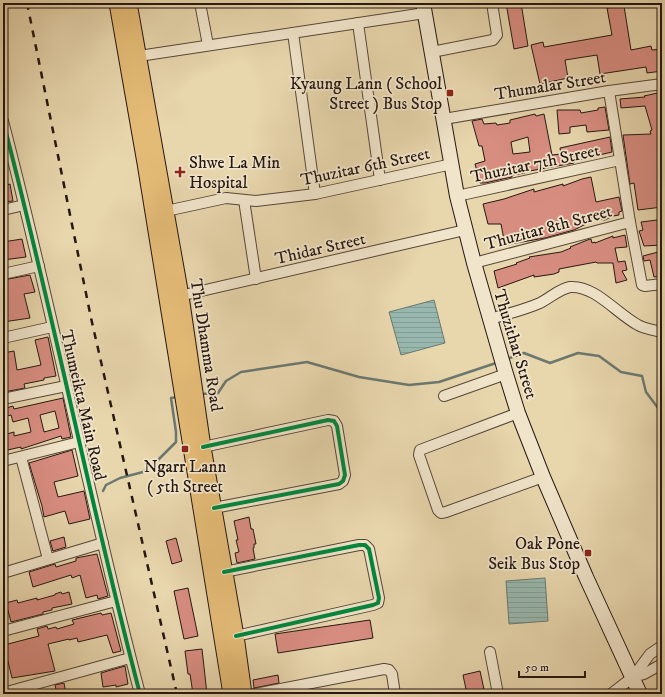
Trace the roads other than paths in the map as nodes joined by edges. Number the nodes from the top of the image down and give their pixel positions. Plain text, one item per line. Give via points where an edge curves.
1 (117, 3) edge
2 (129, 3) edge
3 (200, 3) edge
4 (492, 3) edge
5 (424, 8) edge
6 (358, 23) junction
7 (293, 33) junction
8 (208, 45) junction
9 (432, 52) junction
10 (139, 56) junction
11 (662, 84) edge
12 (609, 91) junction
13 (444, 119) junction
14 (3, 121) edge
15 (7, 149) edge
16 (620, 160) junction
17 (152, 163) junction
18 (452, 164) junction
19 (380, 180) junction
20 (315, 194) junction
21 (457, 196) junction
22 (244, 200) junction
23 (24, 205) junction
24 (3, 210) edge
25 (166, 211) junction
26 (630, 222) junction
27 (465, 230) junction
28 (474, 263) junction
29 (39, 266) junction
30 (3, 274) edge
31 (256, 279) junction
32 (662, 284) edge
33 (174, 297) junction
34 (490, 319) junction
35 (52, 327) junction
36 (662, 332) edge
37 (3, 338) edge
38 (505, 372) junction
39 (66, 386) junction
40 (444, 396) dead end
41 (3, 399) edge
42 (518, 413) junction
43 (79, 442) junction
44 (203, 447) junction
45 (21, 457) junction
46 (3, 461) edge
47 (543, 477) junction
48 (214, 508) junction
49 (103, 543) junction
50 (48, 559) junction
51 (224, 572) junction
52 (3, 573) edge
53 (116, 601) junction
54 (3, 631) edge
55 (236, 636) junction
56 (662, 646) edge
57 (490, 652) dead end
58 (130, 658) junction
59 (662, 664) edge
60 (633, 677) junction
61 (3, 693) edge
62 (140, 694) edge
63 (231, 694) edge
64 (244, 694) edge
65 (255, 694) edge
66 (395, 694) edge
67 (498, 694) edge
68 (611, 694) edge
69 (640, 694) edge

1 - 17 main road, Thu Dhamma Road
2 - 10 main road, Thu Dhamma Road
3 - 8 street
4 - 9 street via 496,38
5 - 6 street
5 - 9 main road, Thuzithar Street
6 - 7 street
6 - 19 street
7 - 8 street
7 - 20 street
8 - 10 street
9 - 13 main road, Thuzithar Street
10 - 17 main road, Thu Dhamma Road
11 - 12 street, Thumalar Street
12 - 13 street, Thumalar Street
12 - 16 street
13 - 18 main road, Thuzithar Street
14 - 15 street, Thumeikta Main Road
15 - 23 street, Thumeikta Main Road
16 - 21 street, Thuzitar 7th Street
16 - 26 street
17 - 25 main road, Thu Dhamma Road
17 - 33 main road, Thu Dhamma Road
18 - 19 street, Thuzitar 6th Street
18 - 21 main road, Thuzithar Street
19 - 20 street, Thuzitar 6th Street
20 - 22 street, Thuzitar 6th Street via 265,201
21 - 27 main road, Thuzithar Street
22 - 25 street, Thuzitar 6th Street via 226,198
22 - 31 street
23 - 24 street
23 - 29 street, Thumeikta Main Road
25 - 33 main road, Thu Dhamma Road
26 - 28 street, Thuzitar 8th Street
26 - 32 street via 642,285
27 - 28 main road, Thuzithar Street
27 - 31 street, Thidar Street
28 - 34 main road, Thuzithar Street
29 - 30 street
29 - 35 street, Thumeikta Main Road
31 - 33 street, Thidar Street
33 - 44 main road, Thu Dhamma Road
33 - 63 main road, Thu Dhamma Road
34 - 36 street via 530,307 571,287 582,288 596,295 640,326
34 - 38 main road, Thuzithar Street
35 - 37 street
35 - 39 street, Thumeikta Main Road
38 - 40 street
38 - 42 main road, Thuzithar Street
39 - 41 street
39 - 43 street, Thumeikta Main Road
42 - 47 main road, Thuzithar Street
42 - 47 street via 420,450 419,455 438,510 441,513
43 - 45 street
43 - 49 street, Thumeikta Main Road
44 - 48 main road, Thu Dhamma Road
44 - 48 street via 328,420 334,421 337,426 345,475 339,484
45 - 46 street
45 - 50 street
47 - 60 main road, Thuzithar Street
48 - 51 main road, Thu Dhamma Road
49 - 50 street
49 - 53 street, Thumeikta Main Road
50 - 52 street
51 - 55 main road, Thu Dhamma Road
51 - 55 street via 365,545 369,549 380,598 378,603
53 - 54 street
53 - 58 street, Thumeikta Main Road
55 - 64 main road, Thu Dhamma Road
56 - 60 street via 650,654
57 - 67 street
58 - 61 street
58 - 62 street, Thumeikta Main Road
59 - 60 street
60 - 68 street
60 - 69 main road, Thuzithar Street
65 - 66 street via 384,669 390,670 392,674

